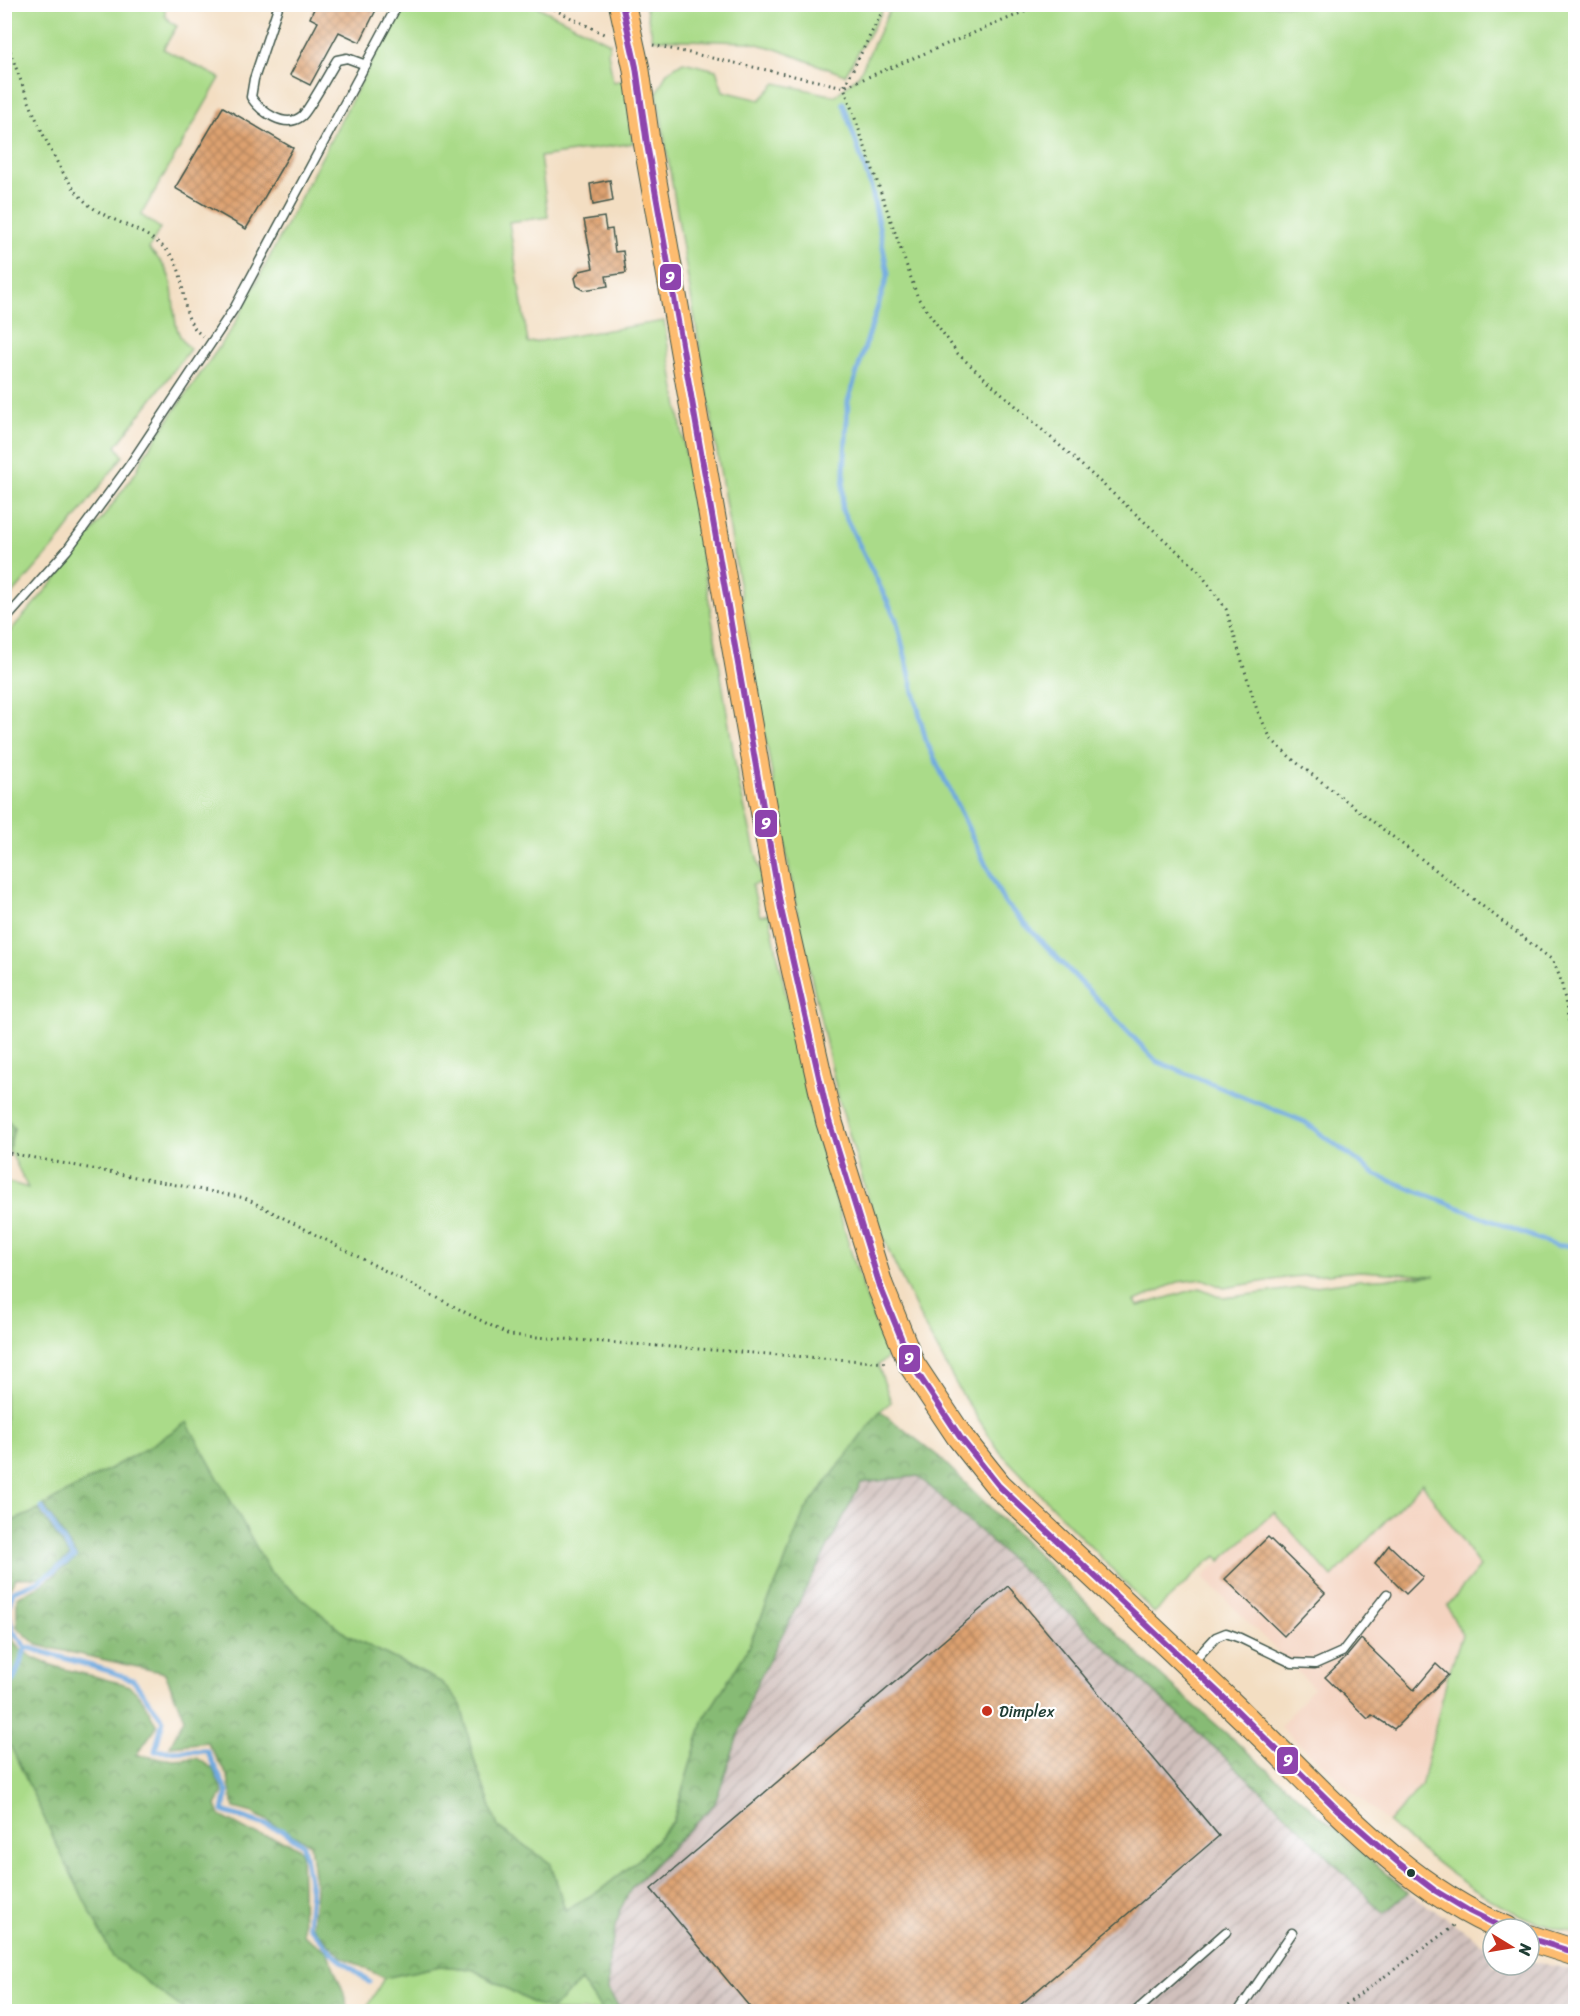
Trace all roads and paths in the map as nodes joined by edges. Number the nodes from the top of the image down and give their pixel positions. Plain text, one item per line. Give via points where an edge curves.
1 (279, 4) edge
2 (398, 4) edge
3 (543, 4) edge
4 (622, 4) edge
5 (886, 4) edge
6 (1043, 4) edge
7 (4, 34) edge
8 (630, 40) junction
9 (366, 65) junction
10 (844, 87) junction
11 (213, 340) junction
12 (4, 621) edge
13 (1575, 1048) edge
14 (4, 1152) edge
15 (912, 1365) junction
16 (1387, 1594) dead end
17 (1190, 1666) junction
18 (1463, 1908) junction
19 (1481, 1918) edge
20 (1226, 1932) dead end
21 (1292, 1933) dead end
22 (1541, 1942) edge
23 (1575, 1953) edge
24 (1135, 2012) edge
25 (1238, 2012) edge
26 (1336, 2012) edge

1 - 9 lane via 254,79 251,97 257,107 270,116 290,121 302,116 337,60 346,58
2 - 9 lane
3 - 8 path via 618,41
4 - 8 main road
5 - 10 path
6 - 10 path
7 - 11 path via 38,123 69,183 89,205 162,244 174,260 182,284 188,322
8 - 10 path
8 - 15 main road via 781,909 830,1121 880,1286
9 - 11 lane via 235,307
10 - 13 path via 918,298 958,354 1198,570 1226,609 1257,710 1271,739 1551,959 1558,968
11 - 12 lane via 67,550
14 - 15 path via 245,1198 508,1335
15 - 17 main road via 960,1437 999,1486
16 - 17 lane via 1342,1652 1315,1664 1292,1663 1226,1633 1216,1638
17 - 18 main road via 1357,1827 1422,1883
18 - 19 main road
18 - 26 path via 1451,1928
20 - 24 lane
21 - 25 lane
22 - 23 main road

